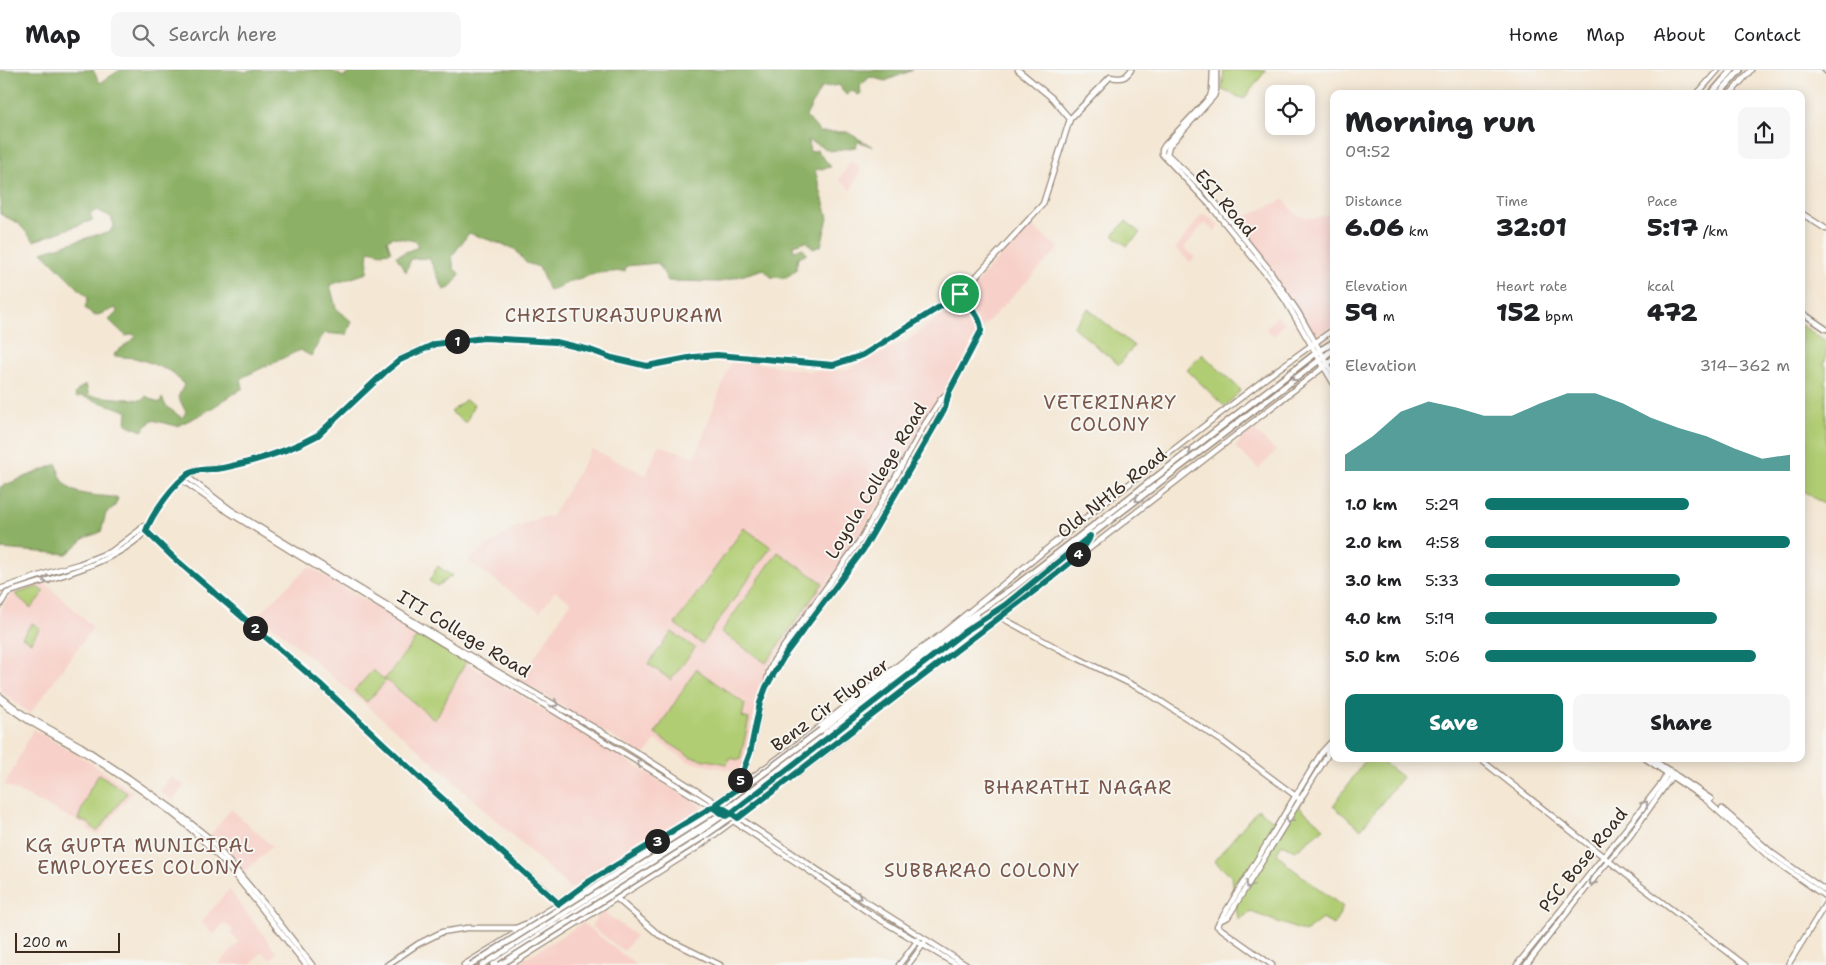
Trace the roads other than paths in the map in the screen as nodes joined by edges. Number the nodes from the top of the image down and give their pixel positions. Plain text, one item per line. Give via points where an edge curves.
1 (1018, 70) edge
2 (1131, 70) edge
3 (1215, 70) edge
4 (1718, 70) edge
5 (1732, 70) edge
6 (1740, 70) edge
7 (1752, 70) edge
8 (1701, 90) edge
9 (1714, 90) edge
10 (1722, 90) edge
11 (1734, 90) edge
12 (1070, 119) junction
13 (1805, 216) edge
14 (1826, 229) edge
15 (960, 294) junction
16 (1805, 315) edge
17 (1826, 329) edge
18 (1330, 332) edge
19 (1313, 343) junction
20 (1330, 344) edge
21 (1318, 352) junction
22 (1330, 352) edge
23 (1322, 358) junction
24 (1330, 361) edge
25 (1325, 364) junction
26 (1330, 370) edge
27 (1330, 375) edge
28 (949, 392) junction
29 (184, 478) junction
30 (144, 529) junction
31 (1090, 536) junction
32 (1076, 558) junction
33 (2, 588) edge
34 (4, 595) edge
35 (995, 600) junction
36 (0, 605) edge
37 (1005, 605) junction
38 (1000, 617) junction
39 (954, 628) joint
40 (969, 636) joint
41 (766, 687) junction
42 (0, 696) edge
43 (0, 700) edge
44 (1330, 744) edge
45 (1328, 747) junction
46 (1484, 762) edge
47 (1651, 762) edge
48 (1656, 762) edge
49 (1670, 774) junction
50 (736, 790) junction
51 (1296, 796) junction
52 (1301, 800) junction
53 (714, 806) junction
54 (726, 813) junction
55 (736, 819) junction
56 (1604, 856) junction
57 (1610, 861) junction
58 (803, 863) junction
59 (1826, 891) edge
60 (609, 892) junction
61 (1826, 897) edge
62 (616, 898) junction
63 (1826, 903) edge
64 (559, 904) junction
65 (566, 912) junction
66 (1220, 920) junction
67 (516, 928) junction
68 (921, 935) junction
69 (927, 939) junction
70 (917, 941) junction
71 (924, 944) junction
72 (306, 965) edge
73 (312, 965) edge
74 (388, 965) edge
75 (464, 965) edge
76 (471, 965) edge
77 (482, 965) edge
78 (493, 965) edge
79 (500, 965) edge
80 (510, 965) edge
81 (720, 965) edge
82 (899, 965) edge
83 (908, 965) edge
84 (957, 965) edge
85 (966, 965) edge
86 (1272, 965) edge
87 (1517, 965) edge
88 (1526, 965) edge
89 (1745, 965) edge
90 (1788, 965) edge

1 - 12 street via 1052,98
2 - 12 street via 1125,78 1110,77
3 - 19 street, ESI Road via 1214,96 1169,146 1167,154 1206,191 1282,286
4 - 8 street
5 - 9 main road
6 - 10 main road
7 - 11 street
12 - 15 street via 1043,204
13 - 14 street
15 - 28 street, Loyola College Road via 978,317 981,331
15 - 29 street via 863,355 833,365 717,355 647,366 556,342 484,338 435,344 400,360 318,435 279,453 224,468 192,472
16 - 17 street
18 - 19 street
19 - 21 street, ESI Road
19 - 50 street via 1070,530 939,636
20 - 21 main road, Old NH16 Road
21 - 23 street, ESI Road
35 -> 21 main road, Old NH16 Road
22 - 23 main road, Old NH16 Road
23 - 25 street, ESI Road
23 -> 31 main road, Old NH16 Road
24 - 25 street
25 - 26 street
25 - 27 street
25 - 32 street
28 - 41 street, Loyola College Road via 945,408 863,550 786,653
28 - 41 street, Loyola College Road via 925,424 861,539 774,660
29 - 30 street via 159,505
29 - 53 street, ITI College Road via 219,506 283,546
30 - 33 street via 112,551
30 -> 34 street via 129,546 113,555
30 - 64 street via 320,684
31 - 32 street
31 - 37 main road, Old NH16 Road
32 - 38 street
33 - 34 street
34 - 36 street
35 - 39 main road, Old NH16 Road
35 - 54 main road via 918,663 815,739
37 - 40 main road, Old NH16 Road
37 - 54 main road via 964,632
38 - 51 street via 1145,691 1225,743
38 - 55 street
39 - 76 main road, Benz Cir Flyover, bridge via 704,818
40 - 79 main road, Benz Cir Flyover, bridge via 700,840
41 - 50 street, Loyola College Road via 750,753
42 - 73 street via 23,714 81,746 129,778 209,838
43 - 72 street via 20,717 81,751 176,816 224,862
44 - 45 street
45 - 51 street
45 - 52 street via 1327,756
46 - 56 street
47 - 49 street
48 - 49 street
56 -> 49 street, PSC Bose Road
49 - 57 street, PSC Bose Road via 1651,808
49 - 59 street via 1707,796 1772,853
49 - 61 street via 1705,799 1768,856
50 - 53 street
51 - 52 street
51 - 66 street
52 -> 66 street via 1228,917
53 - 54 street, ITI College Road
53 - 64 street via 590,881
54 - 55 street, ITI College Road
54 - 60 main road
54 - 65 main road
55 - 58 street, ITI College Road
55 - 62 street
56 - 57 street
56 - 87 street, PSC Bose Road
57 -> 88 street, PSC Bose Road
57 - 89 street
58 -> 68 street
58 - 70 street via 870,913
60 - 62 street
60 - 78 main road
62 - 80 street
62 - 81 street via 659,935
63 - 90 street
64 - 65 street
64 - 67 street
65 - 77 main road
66 - 86 street via 1217,926
67 - 74 street via 467,928 442,932
67 - 75 street via 514,934
68 - 69 street
68 - 70 street
69 - 71 street
69 - 85 street
70 - 71 street
70 - 82 street
71 - 83 street
71 - 84 street

